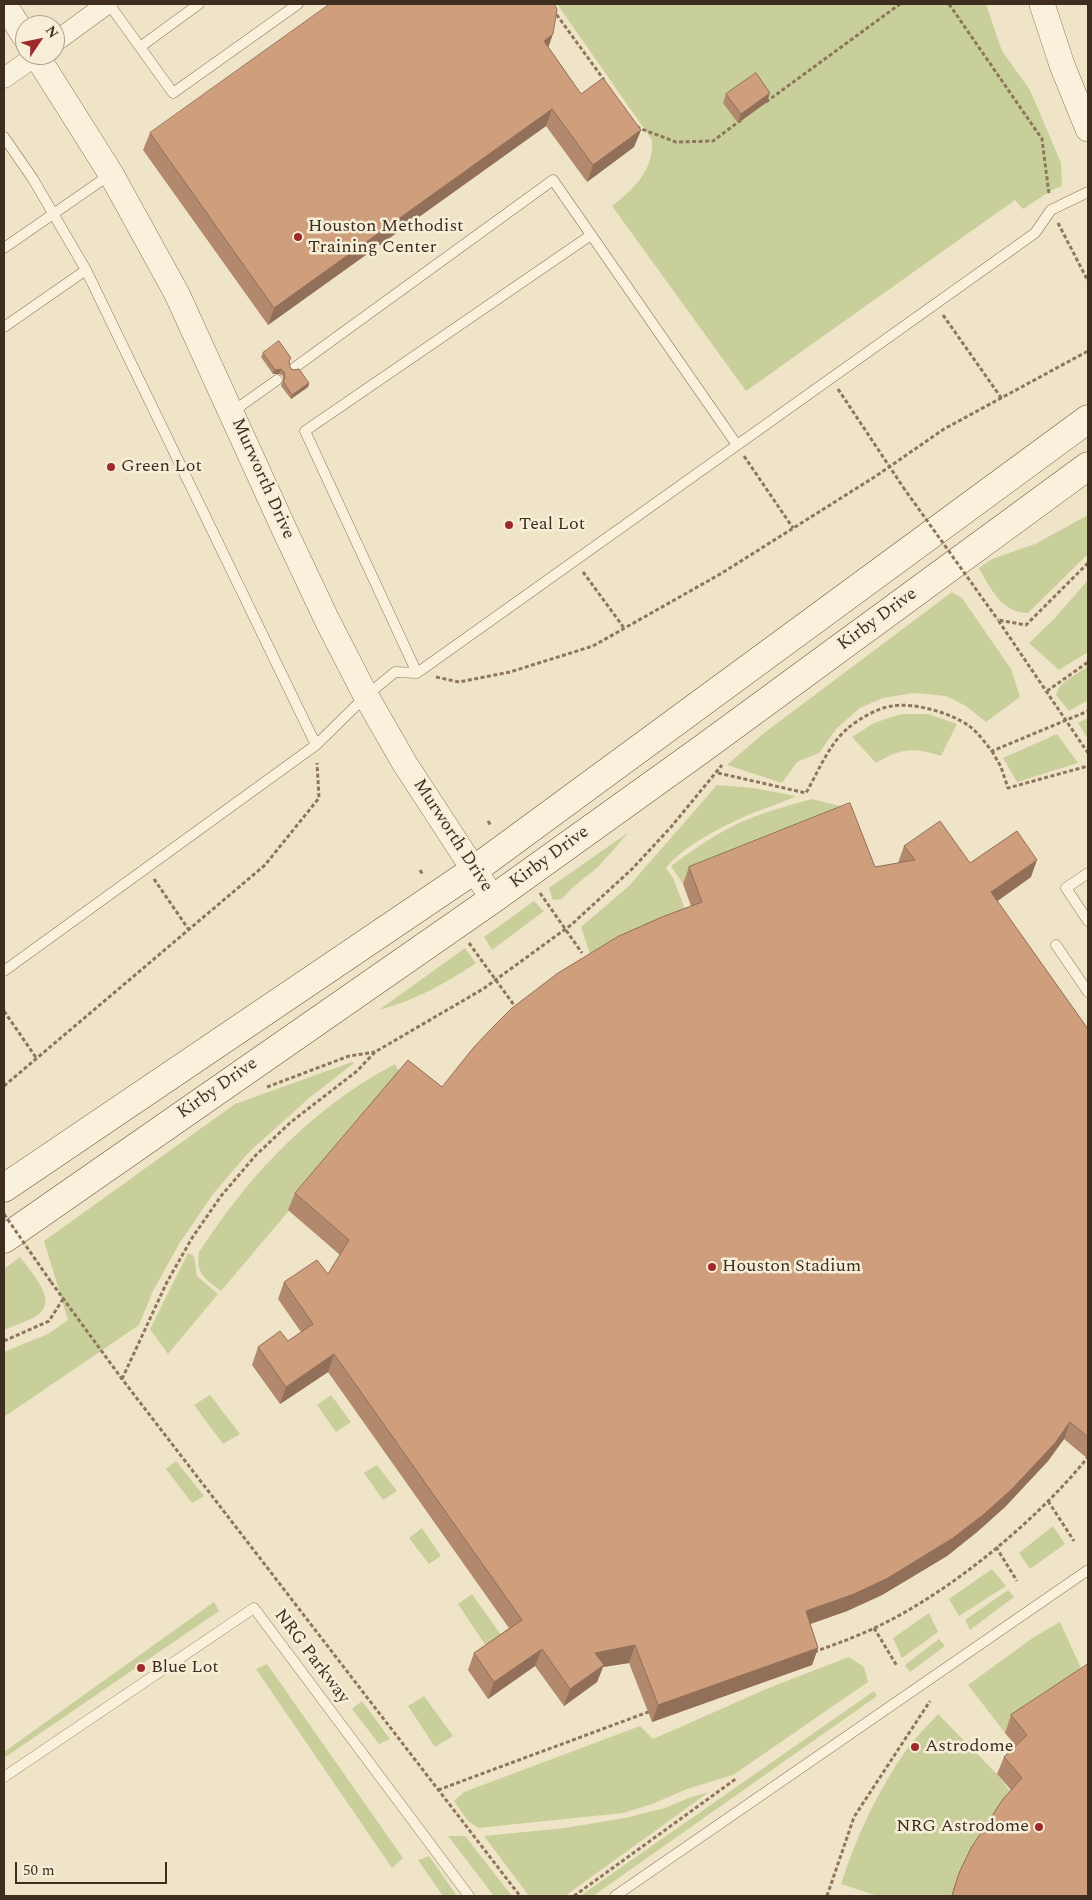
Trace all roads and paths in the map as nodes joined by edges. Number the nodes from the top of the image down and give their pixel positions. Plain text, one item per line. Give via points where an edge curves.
1 (4, 4) edge
2 (108, 4) edge
3 (198, 4) edge
4 (298, 4) edge
5 (549, 4) edge
6 (900, 4) edge
7 (949, 4) edge
8 (1042, 4) edge
9 (15, 21) edge
10 (65, 35) edge
11 (140, 47) junction
12 (22, 65) edge
13 (42, 65) edge
14 (4, 78) edge
15 (605, 82) edge
16 (760, 106) edge
17 (744, 118) edge
18 (633, 121) edge
19 (1088, 129) edge
20 (4, 138) edge
21 (110, 174) junction
22 (1088, 192) edge
23 (1051, 210) junction
24 (54, 214) junction
25 (591, 234) junction
26 (4, 248) edge
27 (86, 270) junction
28 (1087, 275) edge
29 (1088, 281) edge
30 (935, 304) junction
31 (4, 327) edge
32 (1088, 351) edge
33 (294, 368) edge
34 (831, 378) junction
35 (277, 380) dead end
36 (1002, 398) junction
37 (232, 412) junction
38 (1088, 419) edge
39 (737, 445) junction
40 (1088, 466) edge
41 (890, 467) junction
42 (793, 528) junction
43 (575, 560) junction
44 (1088, 563) edge
45 (844, 598) junction
46 (998, 620) junction
47 (624, 628) junction
48 (866, 629) junction
49 (1088, 662) edge
50 (416, 673) junction
51 (1047, 691) junction
52 (366, 696) junction
53 (1088, 711) edge
54 (1066, 720) junction
55 (316, 745) junction
56 (992, 751) junction
57 (1088, 753) edge
58 (726, 759) dead end
59 (1088, 766) edge
60 (717, 772) junction
61 (488, 821) dead end
62 (491, 826) dead end
63 (146, 868) junction
64 (420, 870) dead end
65 (474, 870) junction
66 (1088, 873) edge
67 (423, 875) dead end
68 (535, 887) dead end
69 (493, 899) junction
70 (1088, 921) edge
71 (566, 929) junction
72 (189, 930) junction
73 (464, 936) dead end
74 (1056, 945) dead end
75 (582, 953) dead end
76 (4, 971) edge
77 (496, 980) junction
78 (1088, 992) edge
79 (514, 1005) edge
80 (4, 1011) edge
81 (375, 1052) junction
82 (37, 1059) junction
83 (4, 1086) edge
84 (265, 1088) dead end
85 (133, 1101) junction
86 (155, 1133) junction
87 (4, 1188) edge
88 (4, 1214) edge
89 (4, 1238) edge
90 (63, 1300) junction
91 (4, 1341) edge
92 (122, 1378) junction
93 (1088, 1457) edge
94 (1048, 1501) junction
95 (1074, 1541) dead end
96 (996, 1547) junction
97 (1088, 1570) edge
98 (1018, 1581) dead end
99 (874, 1628) junction
100 (806, 1654) edge
101 (897, 1666) dead end
102 (930, 1701) dead end
103 (658, 1709) edge
104 (4, 1777) edge
105 (737, 1778) dead end
106 (438, 1790) junction
107 (469, 1896) edge
108 (520, 1896) edge
109 (574, 1896) edge
110 (615, 1896) edge
111 (827, 1896) edge

1 - 9 street
2 - 10 street
2 - 11 lane
3 - 11 lane
4 - 11 lane via 173,93
5 - 15 path
6 - 16 path
7 - 23 path via 1042,139
8 - 19 street
12 - 14 street
13 - 21 street, Murworth Drive
17 - 18 path via 713,141 676,142 639,128
20 - 24 lane via 34,179
21 - 24 lane
21 - 37 street, Murworth Drive via 178,294
22 - 23 lane
23 - 28 path
23 - 30 lane via 1035,233
24 - 26 lane
24 - 27 lane
25 - 33 lane via 553,180
25 - 39 lane
25 - 50 lane via 305,431
27 - 31 lane
27 - 55 lane
28 - 29 path
30 - 34 lane
30 - 36 path
32 - 36 path
34 - 39 lane
34 - 41 path
35 - 37 lane
36 - 41 path via 944,429
37 - 52 street, Murworth Drive via 293,549
38 - 45 main road, Kirby Drive
39 - 42 path
39 - 43 lane
40 - 48 main road, Kirby Drive
41 - 42 path
41 - 46 path, bridge
42 - 47 path via 722,573
43 - 47 path
43 - 50 lane
44 - 46 path via 1026,625
45 - 48 main road
45 - 65 main road, Kirby Drive
46 - 51 path
47 - 50 path via 593,646 510,672 459,682
48 - 69 main road, Kirby Drive
49 - 51 path
50 - 52 lane via 395,672
51 - 54 path
52 - 55 lane
52 - 65 street, Murworth Drive via 405,764
53 - 54 path
54 - 56 path
54 - 57 path
55 - 63 lane
55 - 72 path via 319,798 265,865
56 - 59 path via 1008,788
56 - 60 path via 970,726 948,715 924,708 893,706 871,713 848,728 806,792
58 - 60 path
60 - 71 path via 632,869
61 - 62 path
63 - 72 path
63 - 76 lane
64 - 67 path
65 - 69 street, Murworth Drive
65 - 85 main road, Kirby Drive
66 - 70 lane via 1066,888
68 - 71 path
69 - 86 main road, Kirby Drive
71 - 75 path
71 - 77 path
72 - 82 path
73 - 77 path
74 - 78 lane
77 - 79 path
77 - 81 path
80 - 82 path
81 - 84 path via 349,1056
81 - 92 path via 357,1071 291,1122 221,1196 167,1282
82 - 83 path
85 - 86 main road
85 - 87 main road, Kirby Drive
86 - 89 main road, Kirby Drive
88 - 90 path, bridge
90 - 91 path via 49,1321
90 - 92 path
92 - 106 path
93 - 94 path
94 - 95 path
94 - 96 path
96 - 98 path
96 - 99 path via 951,1583
97 - 110 lane
99 - 100 path
99 - 101 path
102 - 111 path via 854,1817
103 - 106 path
104 - 107 lane, NRG Parkway via 254,1608
105 - 109 path
106 - 108 path

